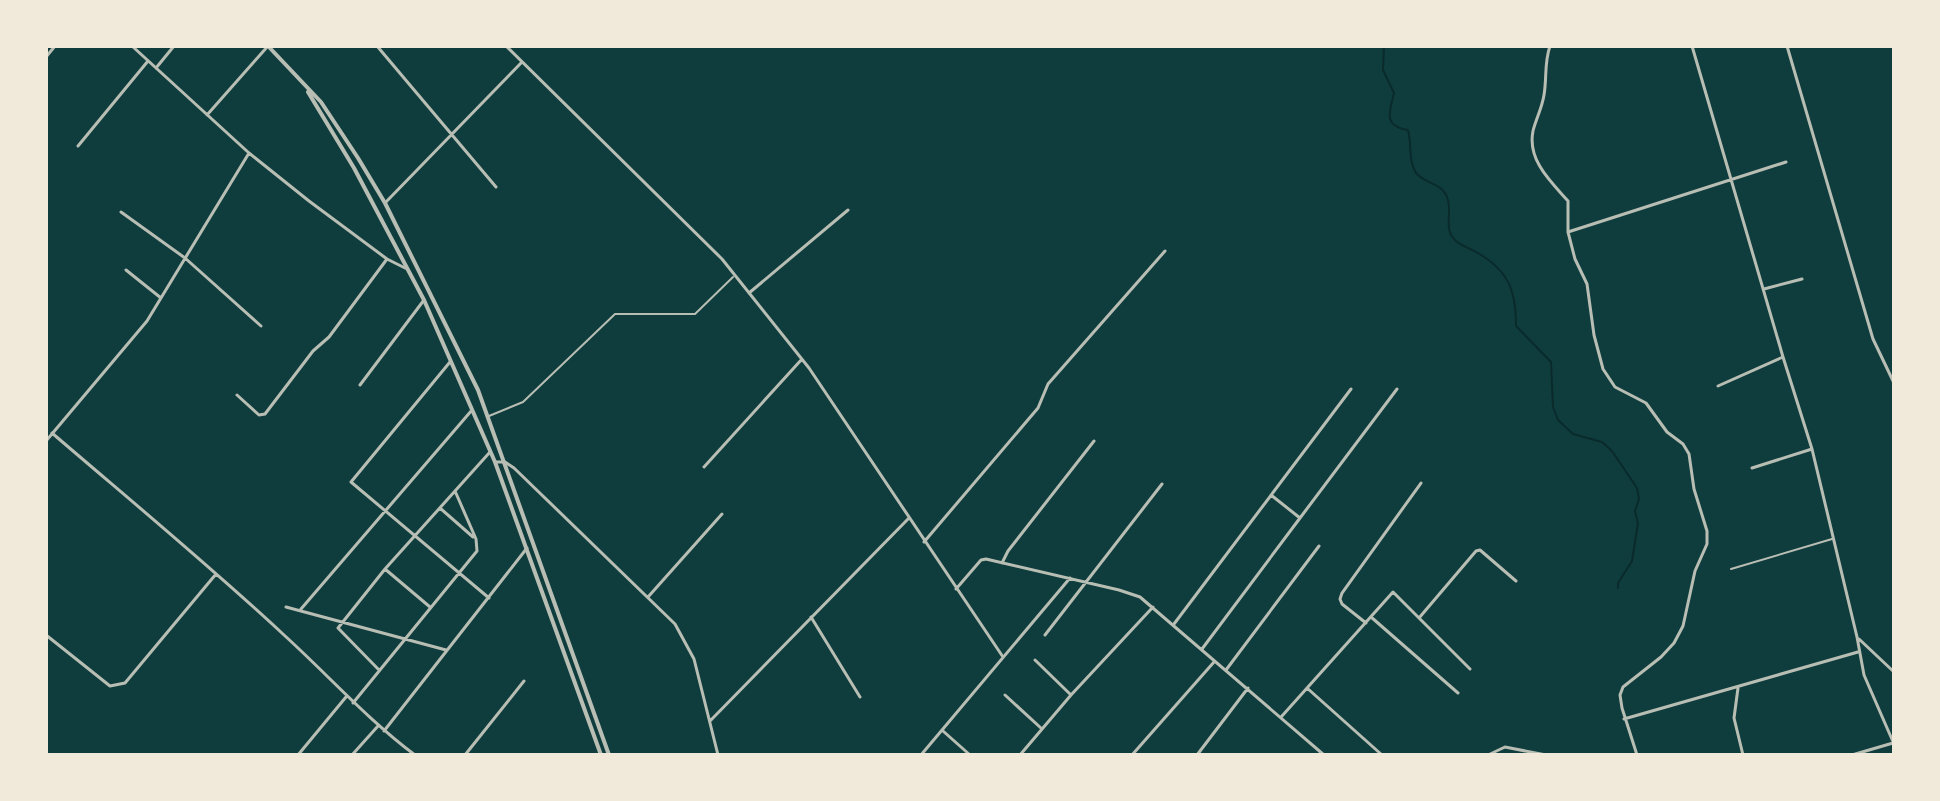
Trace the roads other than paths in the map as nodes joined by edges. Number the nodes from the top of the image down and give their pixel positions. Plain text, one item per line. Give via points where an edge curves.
1 (55, 46) edge
2 (132, 46) edge
3 (174, 46) edge
4 (268, 46) edge
5 (377, 46) edge
6 (506, 46) edge
7 (1550, 46) edge
8 (1692, 46) edge
9 (1787, 46) edge
10 (46, 57) edge
11 (148, 61) junction
12 (522, 62) junction
13 (155, 68) junction
14 (303, 83) junction
15 (207, 115) junction
16 (451, 135) junction
17 (78, 146) dead end
18 (249, 153) junction
19 (1786, 162) dead end
20 (1731, 180) junction
21 (496, 187) dead end
22 (385, 203) junction
23 (848, 210) dead end
24 (121, 212) dead end
25 (1568, 232) junction
26 (1165, 251) dead end
27 (185, 258) junction
28 (387, 259) junction
29 (409, 269) junction
30 (126, 270) dead end
31 (735, 275) junction
32 (1802, 279) dead end
33 (1764, 289) junction
34 (749, 293) junction
35 (161, 298) junction
36 (424, 300) junction
37 (261, 326) dead end
38 (1783, 357) junction
39 (802, 359) junction
40 (451, 361) junction
41 (1894, 383) edge
42 (360, 385) dead end
43 (1718, 386) dead end
44 (1351, 389) dead end
45 (1397, 389) dead end
46 (237, 395) dead end
47 (472, 410) junction
48 (488, 417) junction
49 (52, 433) junction
50 (46, 441) edge
51 (1094, 441) dead end
52 (1812, 449) junction
53 (490, 451) junction
54 (495, 462) junction
55 (505, 462) junction
56 (704, 467) dead end
57 (1752, 468) dead end
58 (1421, 483) dead end
59 (1162, 484) dead end
60 (455, 491) junction
61 (1271, 495) junction
62 (440, 508) junction
63 (383, 511) junction
64 (722, 514) dead end
65 (909, 518) junction
66 (1300, 518) junction
67 (415, 537) junction
68 (1833, 538) junction
69 (476, 539) junction
70 (924, 542) junction
71 (1319, 546) dead end
72 (527, 548) junction
73 (1002, 563) junction
74 (385, 569) junction
75 (1731, 569) dead end
76 (458, 573) junction
77 (216, 574) junction
78 (1070, 578) junction
79 (1516, 581) dead end
80 (1088, 582) junction
81 (956, 589) junction
82 (648, 597) junction
83 (489, 598) junction
84 (286, 607) dead end
85 (430, 607) junction
86 (1153, 607) junction
87 (301, 609) junction
88 (811, 617) junction
89 (1371, 617) junction
90 (1419, 618) junction
91 (344, 623) junction
92 (1366, 623) junction
93 (1174, 624) junction
94 (46, 635) edge
95 (1045, 635) dead end
96 (1857, 637) junction
97 (404, 639) junction
98 (1202, 649) junction
99 (446, 650) junction
100 (1858, 652) junction
101 (1003, 657) junction
102 (1035, 660) dead end
103 (1216, 661) junction
104 (1470, 669) dead end
105 (379, 670) junction
106 (1226, 670) junction
107 (1894, 672) edge
108 (524, 681) dead end
109 (1248, 688) junction
110 (1307, 688) junction
111 (1738, 688) junction
112 (1458, 693) dead end
113 (1005, 695) dead end
114 (1071, 695) junction
115 (346, 697) junction
116 (860, 697) dead end
117 (353, 703) junction
118 (1282, 716) junction
119 (1624, 719) junction
120 (710, 721) junction
121 (378, 726) junction
122 (1042, 729) junction
123 (942, 730) junction
124 (384, 731) junction
125 (1894, 744) edge
126 (1322, 754) edge
127 (298, 755) edge
128 (352, 755) edge
129 (415, 755) edge
130 (465, 755) edge
131 (601, 755) edge
132 (609, 755) edge
133 (718, 755) edge
134 (921, 755) edge
135 (970, 755) edge
136 (1020, 755) edge
137 (1132, 755) edge
138 (1197, 755) edge
139 (1382, 755) edge
140 (1488, 755) edge
141 (1546, 755) edge
142 (1637, 755) edge
143 (1743, 755) edge
144 (1852, 755) edge

1 - 10 street
2 - 11 street
3 - 13 street
4 - 14 street
4 - 15 street
5 - 16 street
6 - 12 street
7 - 25 street via 1545,94 1532,139 1547,179 1568,201
8 - 20 street
9 - 41 street via 1873,339
11 - 13 street
11 - 17 street
12 - 16 street
12 - 31 street
13 - 15 street
14 - 22 street via 321,102
14 - 29 street
15 - 18 street
16 - 21 street
16 - 22 street
18 - 27 street
18 - 28 street
19 - 20 street
20 - 25 street
20 - 33 street
22 - 48 street
23 - 34 street
24 - 27 street
25 - 119 street via 1587,284 1594,335 1608,380 1646,403 1683,444 1707,531 1683,626 1661,657 1623,687
26 - 70 street via 1048,384 1038,408
27 - 35 street
27 - 37 street
28 - 29 street
28 - 46 street via 265,414 259,415
29 - 36 street
30 - 35 street
31 - 34 street
31 - 48 lane via 695,314 615,314 523,402
32 - 33 street
33 - 38 street
34 - 39 street
35 - 49 street
36 - 40 street
36 - 42 street
38 - 43 street
38 - 52 street
39 - 56 street
39 - 65 street
40 - 47 street
40 - 63 street via 351,482
44 - 61 street
45 - 66 street
47 - 53 street
47 - 63 street
48 - 55 street
49 - 50 street
49 - 77 street
51 - 73 street
52 - 57 street
52 - 68 street
53 - 54 street
53 - 60 street
54 - 55 street
54 - 72 street
55 - 82 street
55 - 132 street
58 - 92 street via 1340,599
59 - 80 street
60 - 62 street
60 - 69 street
61 - 66 street
61 - 93 street
62 - 67 street
62 - 69 street
63 - 67 street
63 - 87 street
64 - 82 street
65 - 70 street
65 - 88 street
66 - 98 street
67 - 74 street
67 - 76 street
68 - 75 lane
68 - 96 street
69 - 76 street via 477,551
70 - 81 street
71 - 106 street
72 - 83 street
72 - 131 street
73 - 78 street
73 - 81 street via 981,560
74 - 85 street
74 - 91 street
76 - 83 street
76 - 85 street
77 - 94 street via 125,683 117,686 110,686
77 - 115 street
78 - 80 street
78 - 101 street
79 - 90 street via 1476,551
80 - 86 street via 1140,597
80 - 95 street
81 - 101 street
82 - 120 street via 675,624 692,654
83 - 99 street
84 - 87 street
85 - 97 street
86 - 93 street
86 - 114 street
87 - 91 street
88 - 116 street
88 - 120 street
89 - 90 street via 1393,592
89 - 92 street
89 - 112 street
90 - 104 street
91 - 97 street
91 - 105 street via 338,630
92 - 110 street
93 - 98 street
96 - 100 street
96 - 107 street
97 - 99 street
97 - 105 street
98 - 103 street
99 - 124 street
100 - 111 street
100 - 125 street
101 - 123 street
102 - 114 street
103 - 106 street
103 - 137 street
105 - 117 street
106 - 109 street
108 - 130 street
109 - 118 street
109 - 138 street
110 - 118 street
110 - 139 street
111 - 119 street
111 - 143 street via 1734,718
113 - 122 street
114 - 122 street
115 - 117 street
115 - 127 street
117 - 121 street
118 - 126 street
119 - 142 street
120 - 133 street
121 - 124 street
121 - 128 street
122 - 136 street
123 - 134 street
123 - 135 street
124 - 129 street
125 - 144 street
140 - 141 street via 1505,747

